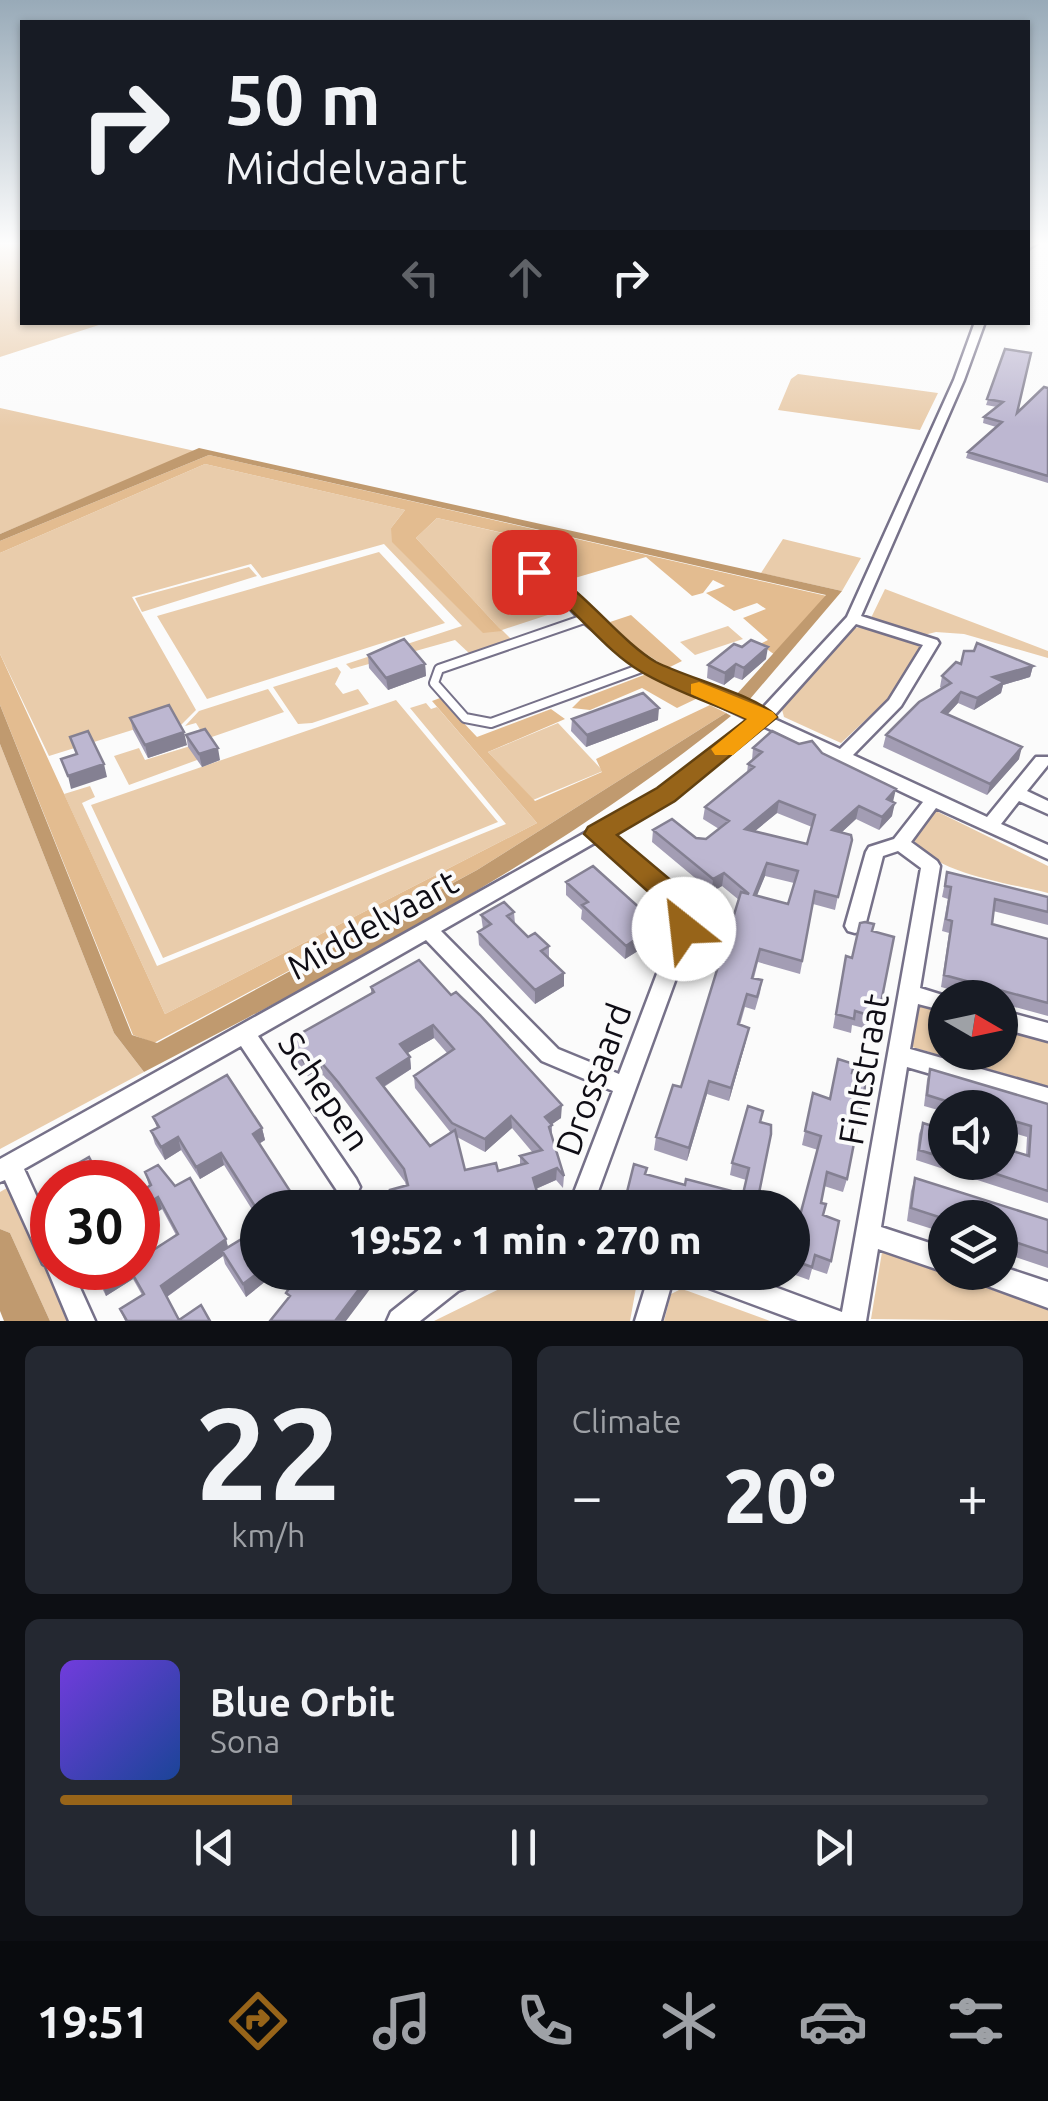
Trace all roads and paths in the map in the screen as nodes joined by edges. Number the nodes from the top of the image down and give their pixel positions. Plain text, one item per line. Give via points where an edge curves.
1 (979, 325) edge
2 (524, 570) dead end
3 (586, 618) junction
4 (853, 618) junction
5 (647, 666) junction
6 (764, 717) junction
7 (844, 755) junction
8 (1042, 761) dead end
9 (1016, 793) junction
10 (934, 798) junction
11 (1048, 808) edge
12 (990, 825) junction
13 (598, 834) junction
14 (900, 843) junction
15 (1048, 853) edge
16 (855, 926) edge
17 (428, 930) junction
18 (909, 993) junction
19 (928, 998) edge
20 (1018, 1023) edge
21 (1048, 1032) edge
22 (244, 1033) junction
23 (898, 1055) junction
24 (624, 1086) junction
25 (1048, 1098) edge
26 (5, 1168) edge
27 (348, 1187) dead end
28 (586, 1190) edge
29 (30, 1215) edge
30 (868, 1234) junction
31 (928, 1254) edge
32 (1018, 1284) edge
33 (68, 1290) edge
34 (440, 1290) edge
35 (657, 1290) edge
36 (748, 1290) edge
37 (1048, 1294) edge
38 (82, 1321) edge
39 (400, 1321) edge
40 (648, 1321) edge
41 (833, 1321) edge
42 (853, 1321) edge

1 - 4 street, Middelvaart
2 - 3 street via 550,579
3 - 5 street
3 - 5 lane via 439,669 434,683 465,718 491,723
4 - 6 street, Middelvaart
4 - 7 street via 932,644 895,703
5 - 6 street
6 - 7 street
6 - 13 street, Middelvaart via 666,794
7 - 10 street
8 - 9 street
9 - 11 street
9 - 12 street
10 - 12 street
10 - 14 street
12 - 15 street
13 - 17 street, Middelvaart
13 - 24 street, Drossaard via 676,900 684,929
14 - 16 street via 875,852
14 - 18 street, Fintstraat via 931,866
17 - 22 street, Middelvaart
17 - 24 street via 550,1056
18 - 19 street
18 - 23 street, Fintstraat
20 - 21 street
22 - 26 street, Middelvaart
22 - 27 street, Schepen
23 - 25 street
23 - 30 street, Fintstraat
24 - 28 street, Drossaard
26 - 29 street
30 - 31 street
30 - 42 street, Fintstraat
32 - 37 street
33 - 38 street
34 - 39 street
35 - 40 street
36 - 41 street

